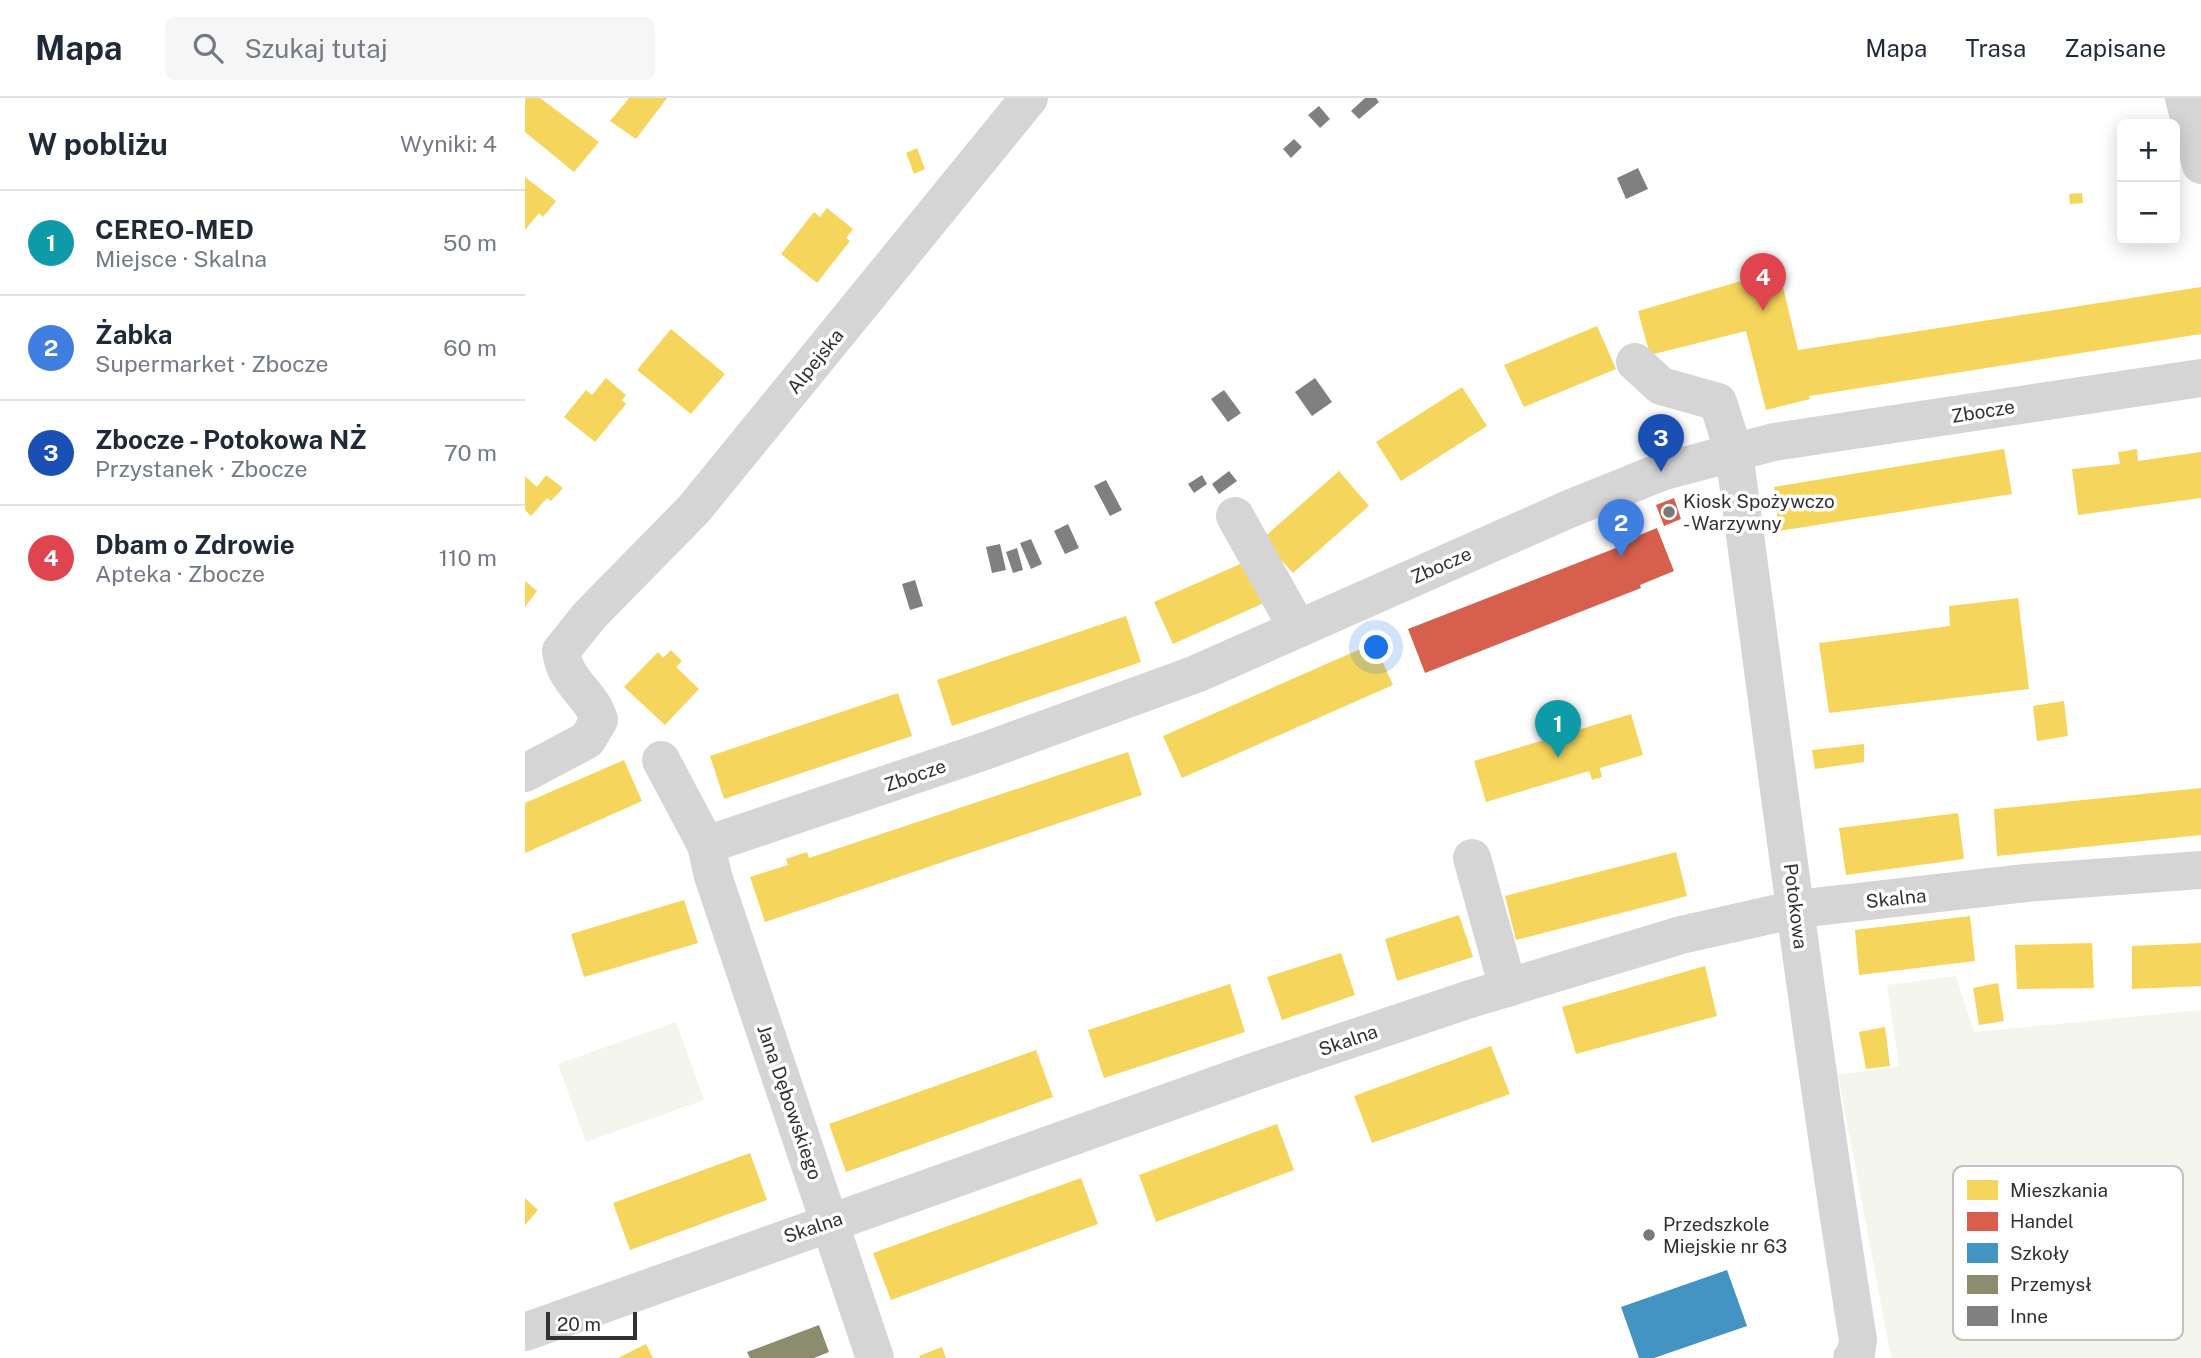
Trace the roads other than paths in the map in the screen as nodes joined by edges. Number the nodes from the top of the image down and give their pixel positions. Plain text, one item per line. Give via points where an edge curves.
1 (1029, 98) edge
2 (2184, 98) edge
3 (2201, 165) edge
4 (1635, 362) dead end
5 (2201, 378) edge
6 (1734, 453) junction
7 (1235, 516) dead end
8 (1298, 629) junction
9 (661, 760) dead end
10 (525, 773) edge
11 (706, 845) junction
12 (1472, 858) dead end
13 (2201, 870) edge
14 (1797, 909) junction
15 (1508, 988) junction
16 (830, 1221) junction
17 (525, 1332) edge
18 (876, 1358) edge
19 (1852, 1358) edge

1 - 10 street, Alpejska via 694,509 561,651 570,680 595,708 599,720 587,740
2 - 3 street
4 - 6 street, Potokowa via 1661,386 1718,402
5 - 6 street, Zbocze via 1774,442
6 - 8 street, Zbocze via 1661,472 1569,509
6 - 14 street, Potokowa
7 - 8 street
8 - 11 street, Zbocze via 1196,674 1051,728
9 - 11 street, Jana Dębowskiego
11 - 16 street, Jana Dębowskiego
12 - 15 street
13 - 14 street, Skalna via 2026,883
14 - 15 street, Skalna via 1681,935
14 - 19 street, Potokowa via 1820,1101 1858,1340
15 - 16 street, Skalna
16 - 17 street, Skalna
16 - 18 street, Jana Dębowskiego

